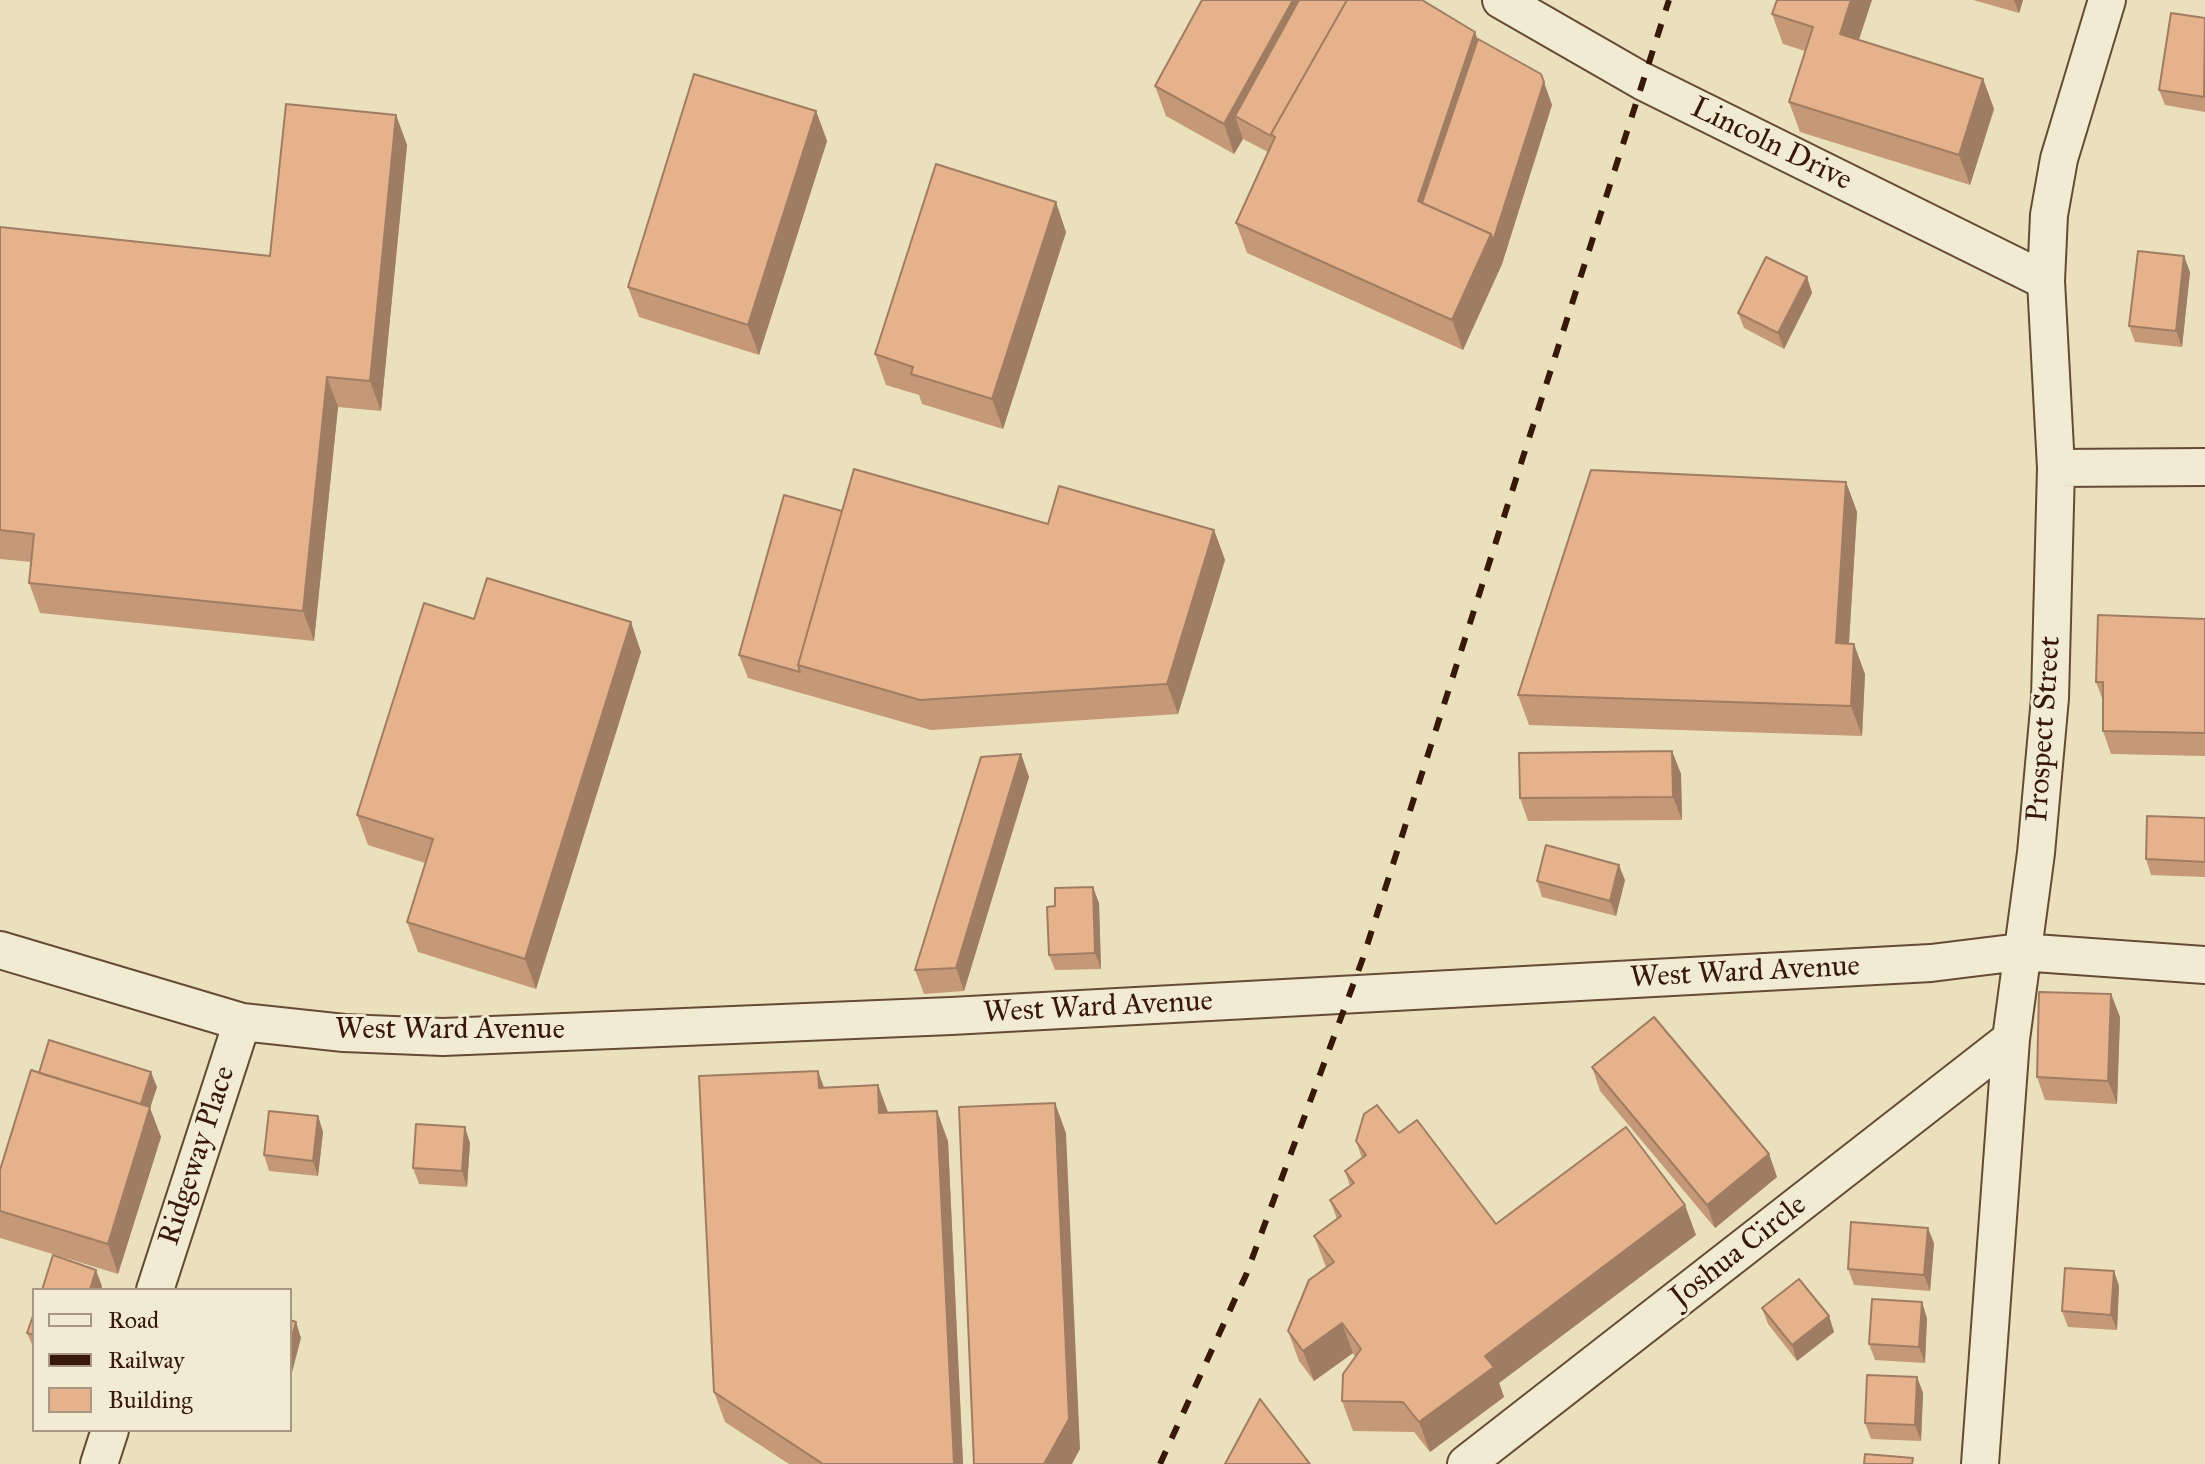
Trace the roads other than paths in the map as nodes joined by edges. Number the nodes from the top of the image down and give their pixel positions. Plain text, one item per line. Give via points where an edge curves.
1 (1501, 0) edge
2 (2107, 0) edge
3 (2046, 281) junction
4 (2205, 467) edge
5 (2056, 468) junction
6 (0, 950) edge
7 (2020, 952) junction
8 (2205, 965) edge
9 (242, 1022) junction
10 (2011, 1039) junction
11 (156, 1288) edge
12 (109, 1432) edge
13 (99, 1464) edge
14 (1466, 1464) edge
15 (1980, 1464) edge

1 - 3 street, Lincoln Drive via 1642,81
2 - 3 street, Prospect Street via 2059,159 2049,215
3 - 5 street, Prospect Street
4 - 5 street
5 - 7 street, Prospect Street via 2050,698 2036,853
6 - 9 street, West Ward Avenue
7 - 8 street, West Ward Avenue
7 - 9 street, West Ward Avenue via 1931,963 504,1035 344,1033
7 - 10 street, Prospect Street
9 - 11 street, Ridgeway Place
10 - 14 street, Joshua Circle
10 - 15 street, Prospect Street
12 - 13 street

